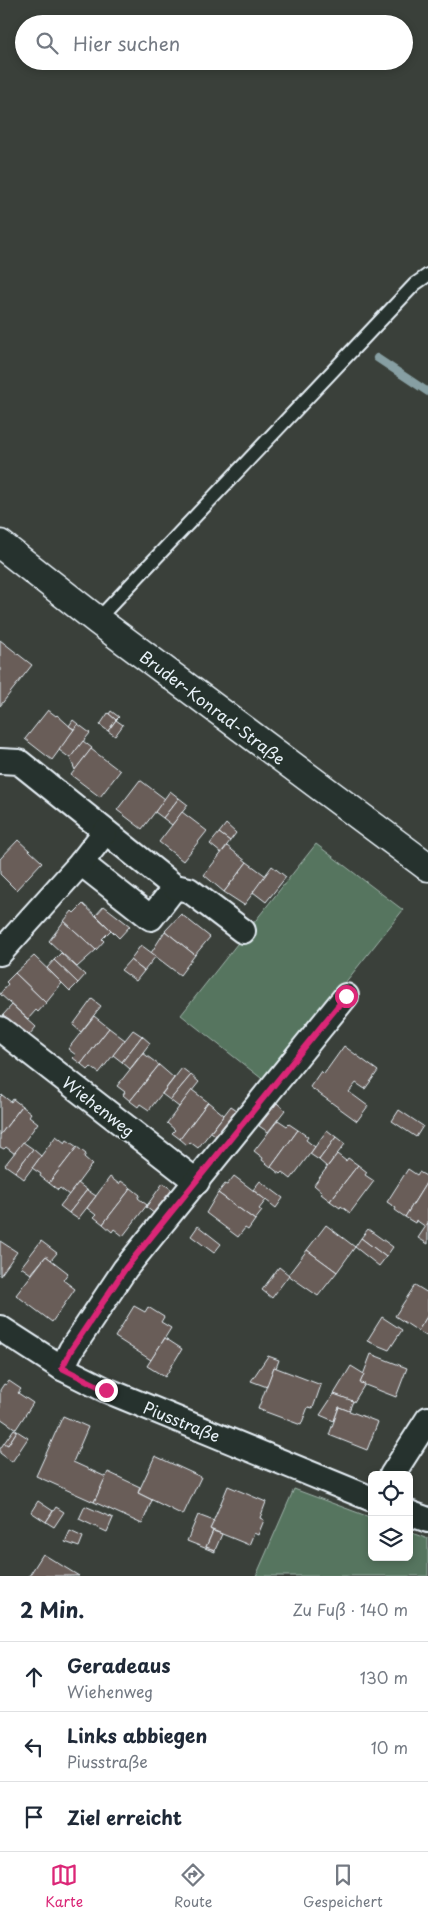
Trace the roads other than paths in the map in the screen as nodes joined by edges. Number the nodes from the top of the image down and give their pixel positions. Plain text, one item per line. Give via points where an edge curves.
1 (428, 275) edge
2 (0, 544) edge
3 (97, 620) junction
4 (0, 761) edge
5 (105, 832) junction
6 (81, 863) junction
7 (428, 867) edge
8 (175, 887) junction
9 (243, 931) dead end
10 (0, 953) edge
11 (346, 996) dead end
12 (0, 1029) edge
13 (197, 1182) junction
14 (0, 1328) edge
15 (62, 1368) junction
16 (428, 1419) edge
17 (395, 1471) edge
18 (368, 1497) edge
19 (413, 1514) edge
20 (428, 1520) edge

1 - 3 lane via 408,291
2 - 3 street, Bruder-Konrad-Straße
3 - 7 street, Bruder-Konrad-Straße
4 - 5 street via 19,762
5 - 6 street
5 - 8 street
6 - 8 street via 151,918
6 - 10 street
8 - 9 street via 189,890
11 - 13 street
12 - 13 street, Wiehenweg
13 - 15 street via 125,1269
14 - 15 street, Piusstraße
15 - 18 street, Piusstraße via 106,1390
16 - 17 street
19 - 20 street

